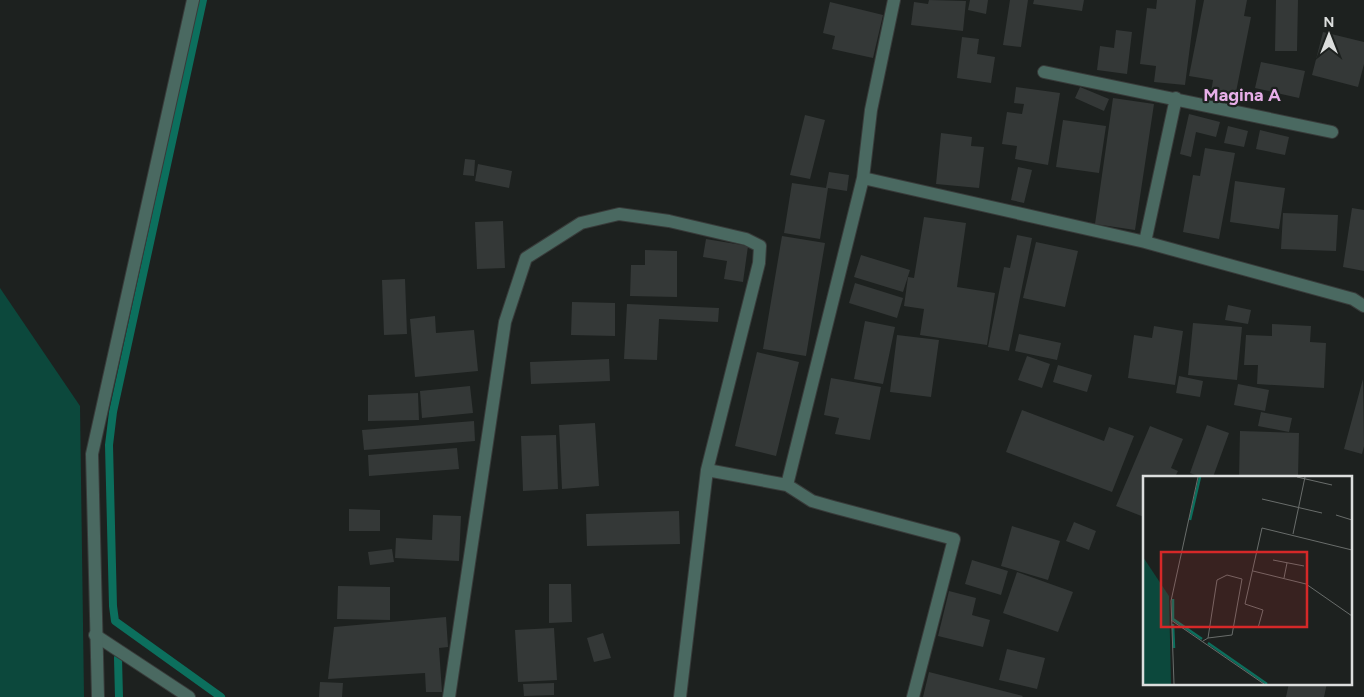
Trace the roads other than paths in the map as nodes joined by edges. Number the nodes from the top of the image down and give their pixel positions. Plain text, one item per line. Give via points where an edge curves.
1 (193, 0) edge
2 (894, 0) edge
3 (1044, 72) dead end
4 (1176, 98) junction
5 (1332, 132) dead end
6 (862, 178) junction
7 (1145, 242) junction
8 (1364, 306) edge
9 (707, 470) junction
10 (787, 485) junction
11 (95, 635) junction
12 (98, 697) edge
13 (189, 697) edge
14 (449, 697) edge
15 (680, 697) edge
16 (913, 697) edge

1 - 11 street via 92,454
2 - 6 street via 871,110
3 - 4 street
4 - 5 street
4 - 7 street
6 - 7 street
6 - 10 street
7 - 8 street via 1353,299
9 - 10 street
9 - 14 street via 759,263 760,246 746,239 668,220 619,214 582,223 526,258 505,322
9 - 15 street
10 - 16 street via 833,508 954,539
11 - 12 street
11 - 13 street

